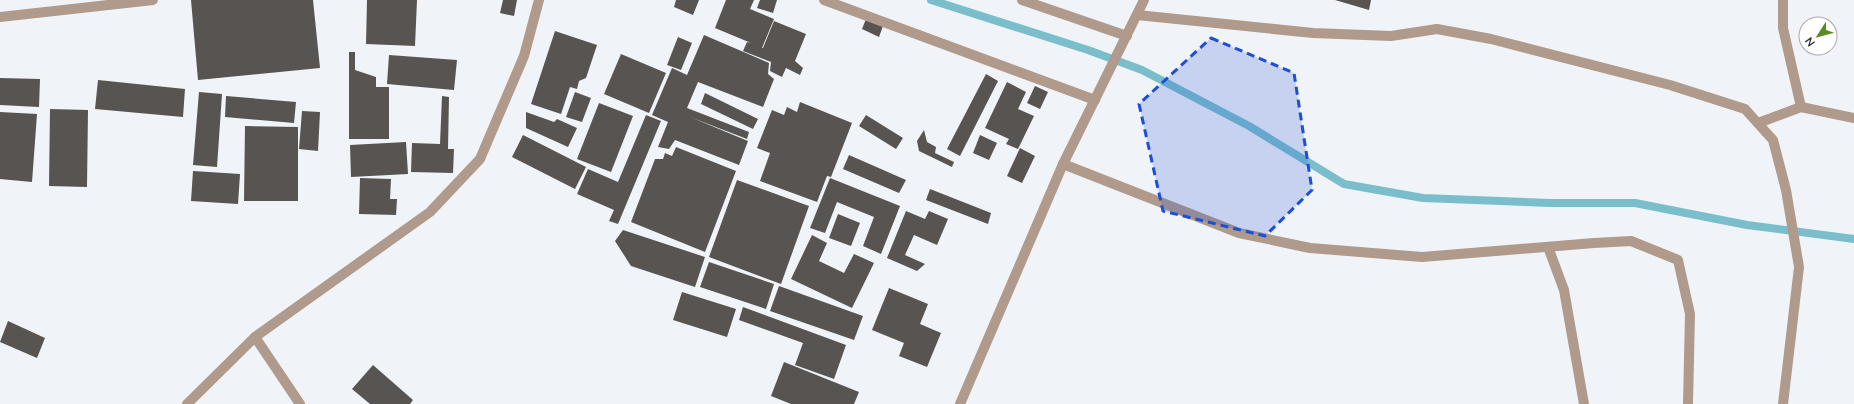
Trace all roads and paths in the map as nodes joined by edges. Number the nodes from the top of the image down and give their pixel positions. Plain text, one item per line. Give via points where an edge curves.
1 (152, 0) edge
2 (539, 0) edge
3 (824, 0) edge
4 (1022, 0) edge
5 (1144, 0) edge
6 (1784, 0) edge
7 (1137, 15) junction
8 (0, 17) edge
9 (1127, 36) junction
10 (1095, 100) junction
11 (1801, 106) junction
12 (1854, 118) edge
13 (1758, 123) junction
14 (1063, 164) junction
15 (1548, 247) junction
16 (255, 337) junction
17 (187, 404) edge
18 (300, 404) edge
19 (960, 404) edge
20 (1584, 404) edge
21 (1688, 404) edge
22 (1783, 404) edge

1 - 8 street
2 - 16 street via 524,56 480,159 430,212
3 - 10 street
4 - 9 street
5 - 7 street
6 - 11 street via 1783,28
7 - 9 street
7 - 13 street via 1313,33 1391,36 1437,30 1491,39 1670,85 1745,109
9 - 10 street
10 - 14 street
11 - 12 street
11 - 13 street
13 - 22 street via 1773,140 1786,190 1799,267
14 - 15 street via 1239,233 1310,248 1422,257
14 - 19 street
15 - 20 street via 1564,290
15 - 21 street via 1631,241 1678,260 1690,314
16 - 17 street
16 - 18 street

